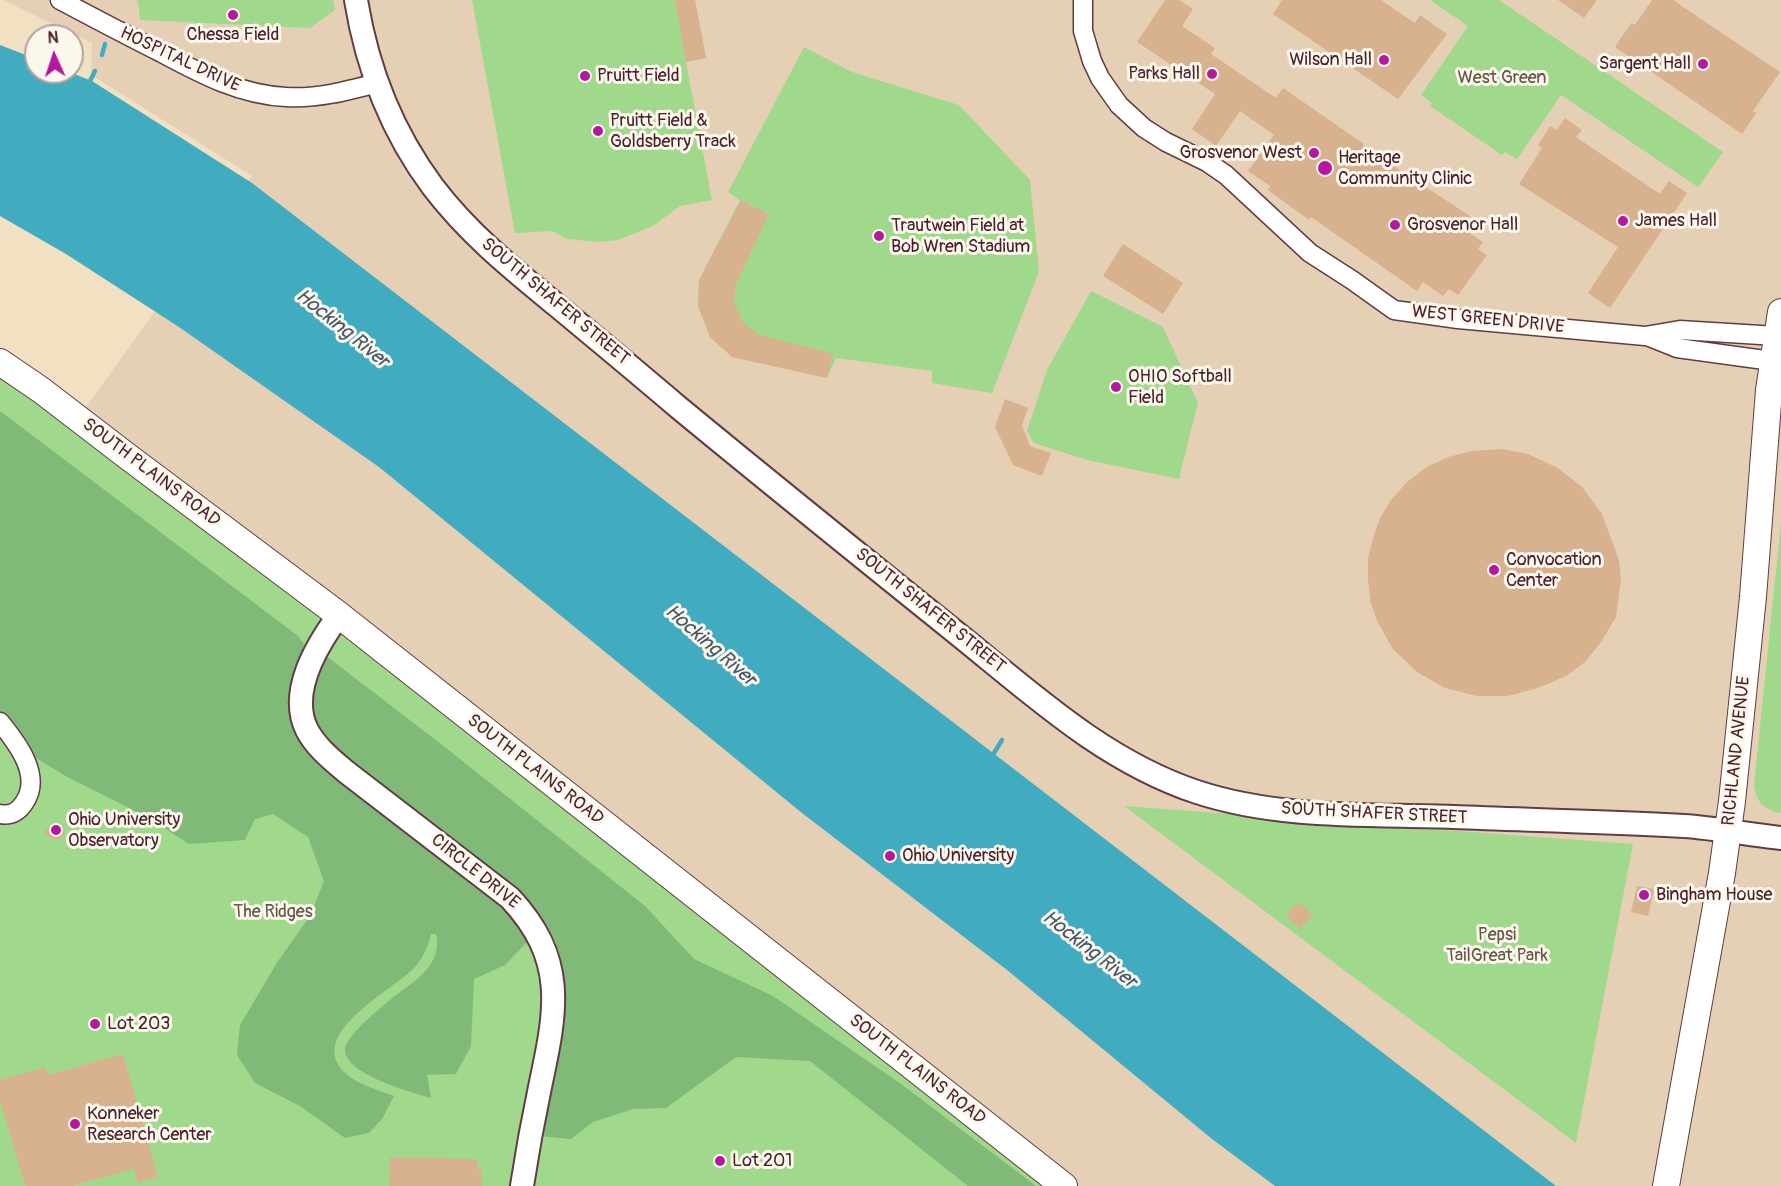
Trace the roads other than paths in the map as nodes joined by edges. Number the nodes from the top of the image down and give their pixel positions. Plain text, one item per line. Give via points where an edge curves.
1 (60, 0) edge
2 (356, 0) edge
3 (1083, 0) edge
4 (377, 83) junction
5 (1645, 336) junction
6 (1777, 336) edge
7 (0, 362) edge
8 (339, 615) junction
9 (0, 722) edge
10 (0, 814) edge
11 (1728, 832) junction
12 (1781, 838) edge
13 (522, 1186) edge
14 (1064, 1186) edge
15 (1666, 1186) edge

1 - 4 street, HOSPITAL DRIVE via 210,78 246,91 304,97
2 - 4 street, SOUTH SHAFER STREET
3 - 5 street, WEST GREEN DRIVE via 1083,32 1092,61 1119,105 1144,129 1226,175 1310,253 1394,310
4 - 11 street, SOUTH SHAFER STREET via 405,143 429,181 456,216 492,251 934,615 1089,738 1131,764 1195,791 1260,808 1685,826
5 - 6 street, WEST GREEN DRIVE via 1680,330
5 - 6 street, WEST GREEN DRIVE via 1677,348
6 - 11 main road, RICHLAND AVENUE
7 - 8 main road, SOUTH PLAINS ROAD
8 - 13 street, CIRCLE DRIVE via 317,648 304,680 306,729 326,755 345,771 510,898 525,914 544,948 553,980 553,1026
8 - 14 main road, SOUTH PLAINS ROAD
9 - 10 street via 23,754 31,786 19,811
11 - 12 street, SOUTH SHAFER STREET
11 - 15 main road, RICHLAND AVENUE

